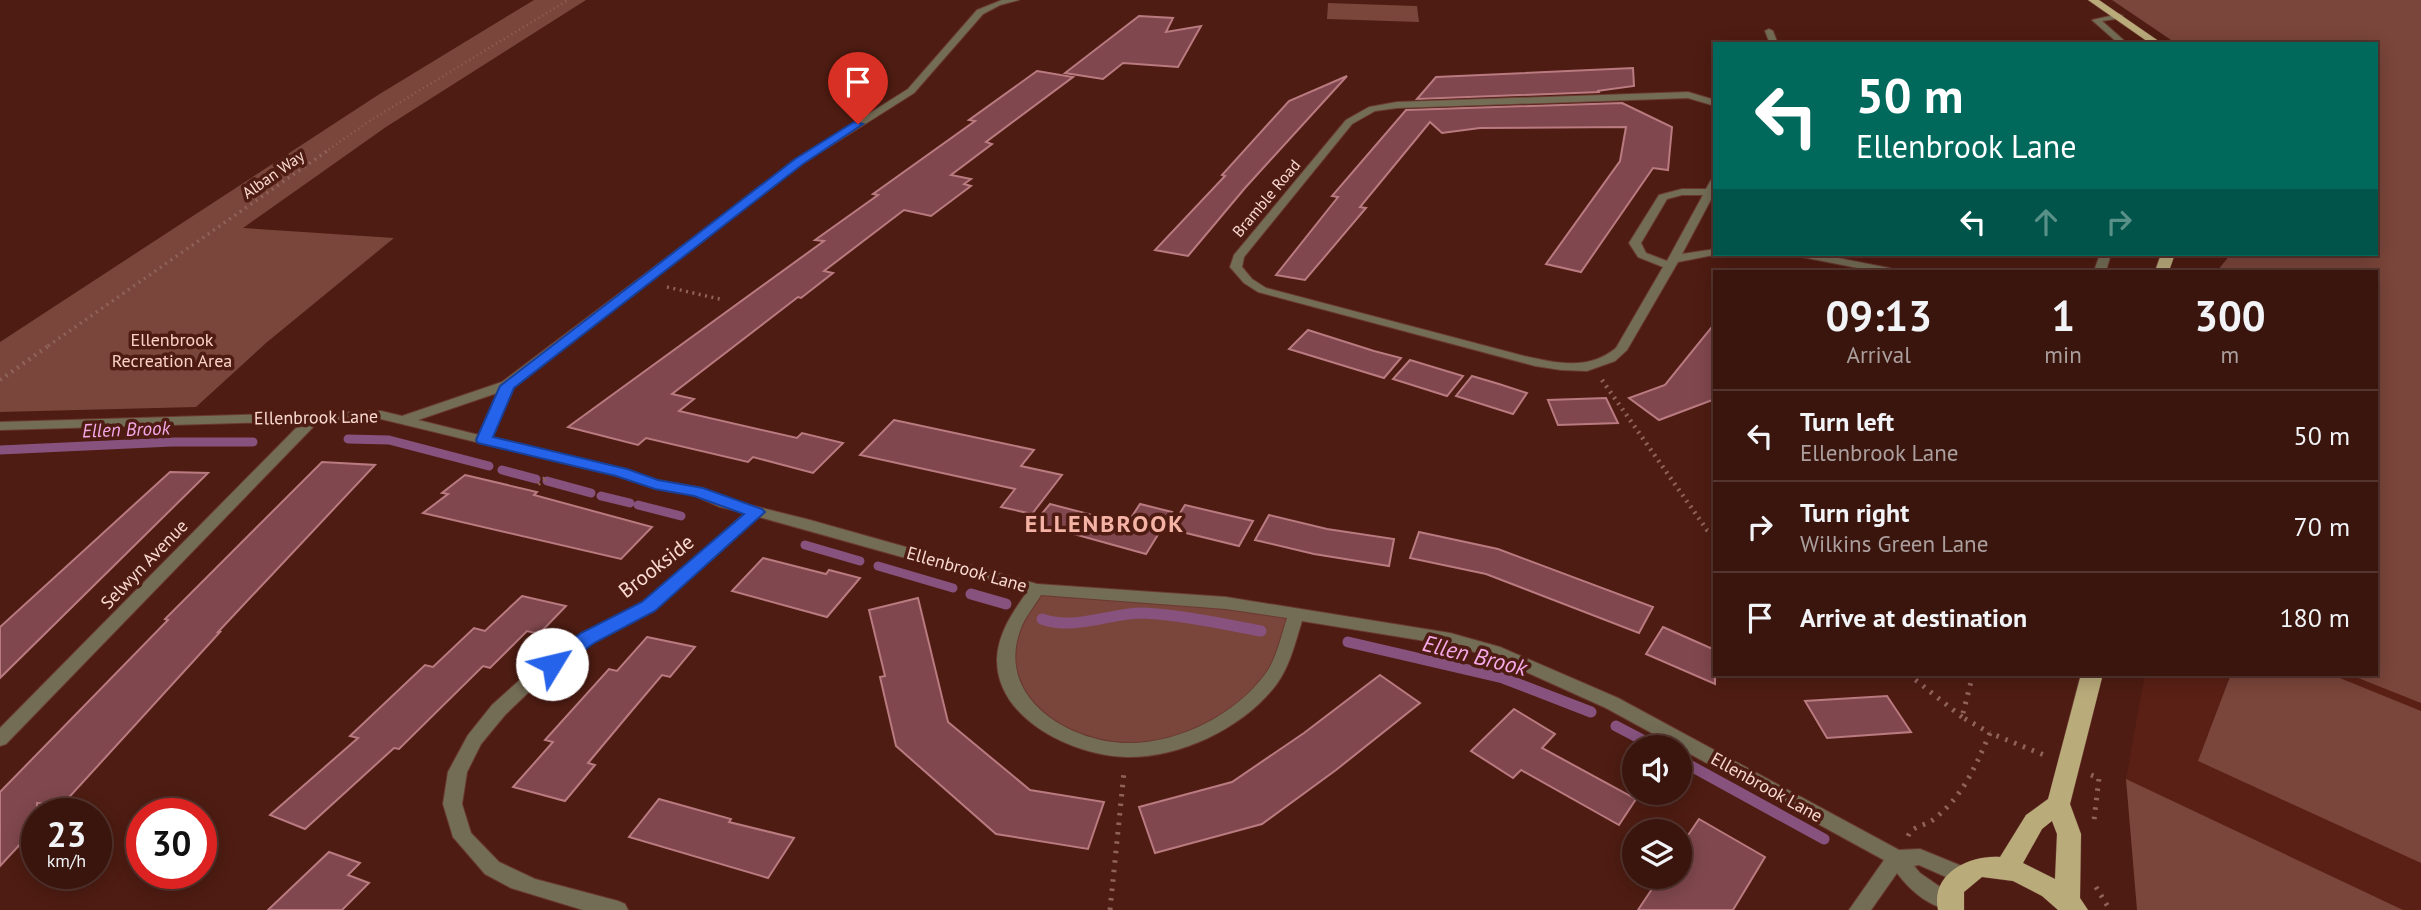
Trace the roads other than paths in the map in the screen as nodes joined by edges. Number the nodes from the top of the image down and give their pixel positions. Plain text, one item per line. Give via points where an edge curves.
1 (1016, 0) edge
2 (2093, 0) edge
3 (2119, 16) junction
4 (1769, 31) dead end
5 (1773, 42) edge
6 (2122, 42) edge
7 (2155, 42) edge
8 (1713, 93) edge
9 (1688, 95) junction
10 (1713, 102) edge
11 (1712, 194) edge
12 (1713, 252) edge
13 (1812, 256) edge
14 (1672, 262) junction
15 (1884, 270) edge
16 (507, 386) junction
17 (316, 416) junction
18 (407, 419) junction
19 (0, 426) edge
20 (484, 440) junction
21 (757, 512) junction
22 (1037, 589) junction
23 (1296, 616) junction
24 (2091, 676) edge
25 (0, 739) edge
26 (2058, 804) junction
27 (1897, 858) junction
28 (2007, 868) junction
29 (1962, 875) junction
30 (2071, 905) edge
31 (1950, 907) edge
32 (618, 910) edge
33 (1859, 910) edge

1 - 16 street via 980,12 911,91 799,162
2 - 3 main road
3 - 6 street via 2096,20
3 - 7 main road
4 - 5 street
8 - 9 street, Bramble Road
9 - 10 street, Bramble Road
9 - 14 street, Bramble Road via 1397,105 1372,110 1349,122 1238,257 1237,267 1262,290 1522,359 1593,367 1621,350
11 - 14 street
11 - 14 street via 1682,192 1663,197 1635,243 1642,255
12 - 14 street
13 - 15 street
16 - 18 street
16 - 20 street
17 - 18 street, Ellenbrook Lane
17 - 19 street, Ellenbrook Lane
17 - 25 street, Selwyn Avenue
18 - 20 street, Ellenbrook Lane
20 - 21 street, Ellenbrook Lane via 697,491
21 - 22 street, Ellenbrook Lane
21 - 32 street, Brookside via 648,606 588,638 534,677 490,717 467,748 455,776 453,814 466,842 493,869 538,888
22 - 23 street, Ellenbrook Lane via 1226,603
22 - 23 street via 1010,635 1009,684 1043,725 1078,742 1127,750 1175,742 1211,729 1251,701 1272,678
23 - 27 street, Ellenbrook Lane via 1450,639 1500,653 1612,703
24 - 26 main road
26 - 28 main road via 2034,822
26 - 30 main road via 2069,834
27 - 29 street, Ellenbrook Lane via 1920,857
27 - 31 street, Ellenbrook Lane via 1913,879
27 - 33 street
28 - 29 main road
28 - 30 main road via 2029,875
29 - 31 main road via 1953,887

